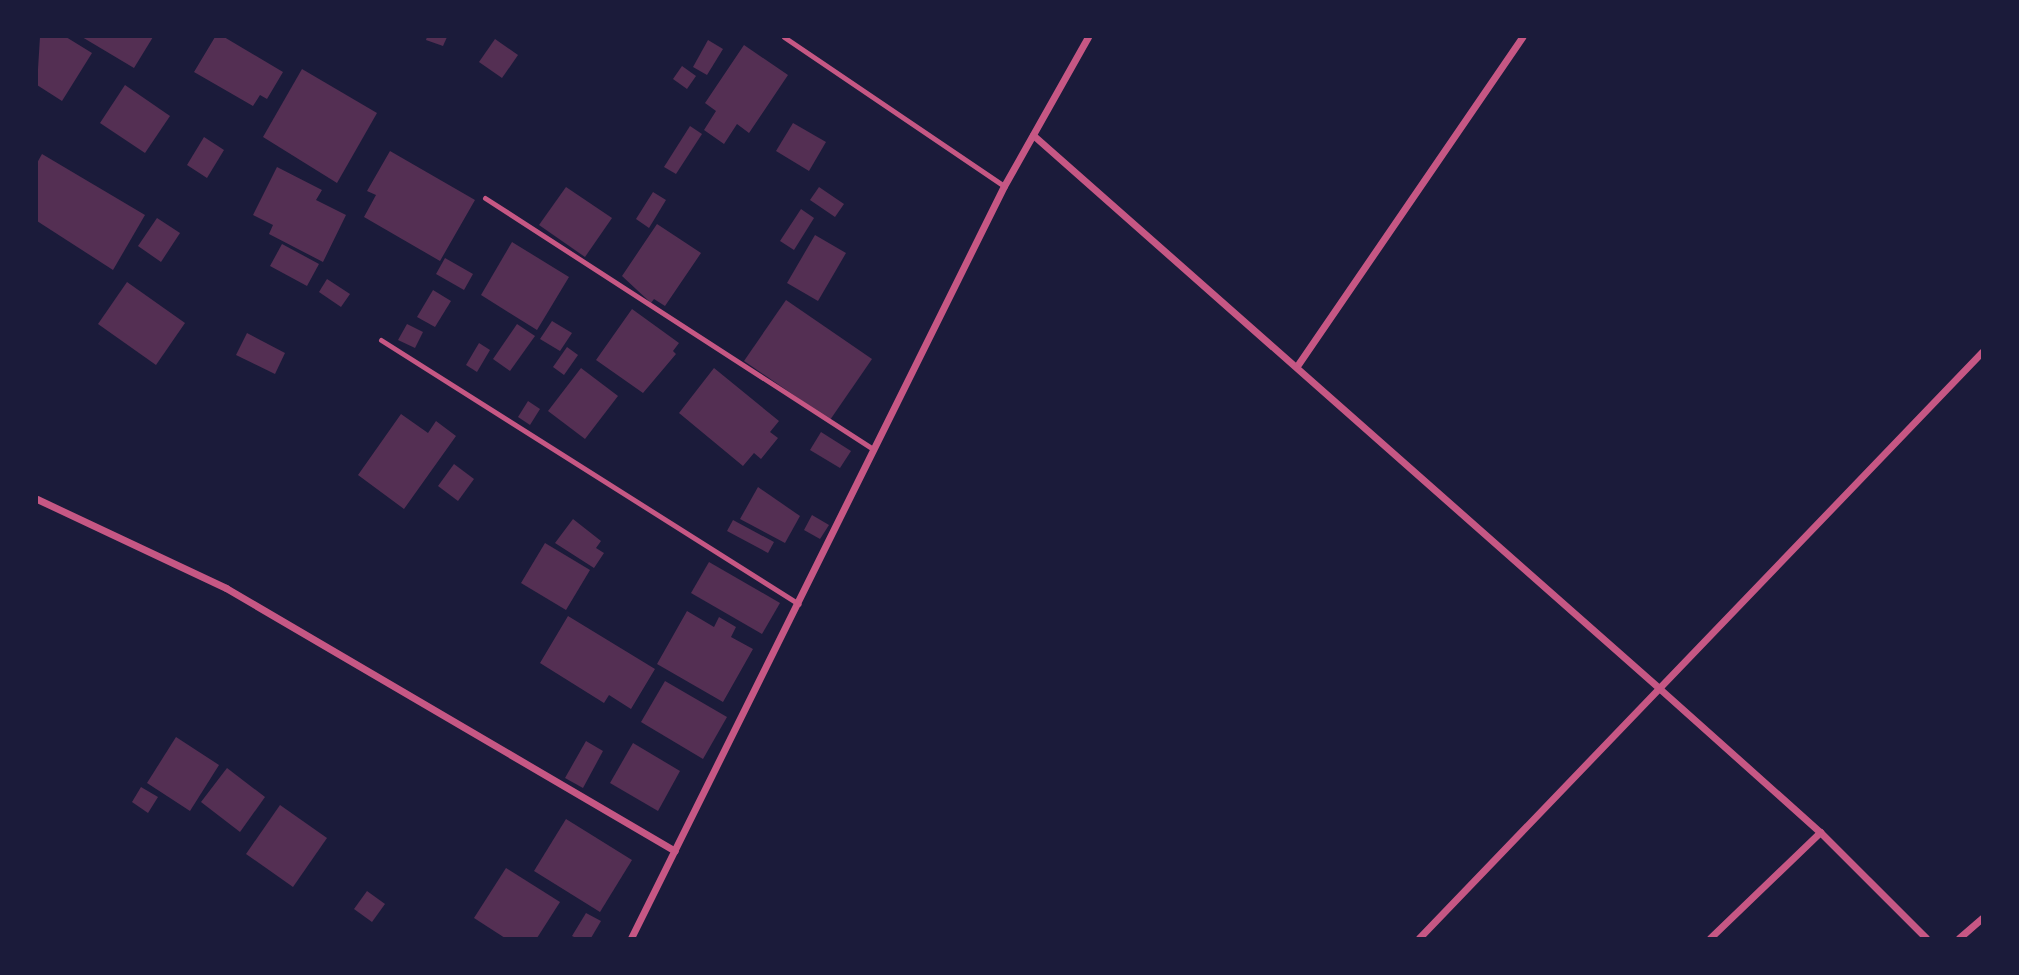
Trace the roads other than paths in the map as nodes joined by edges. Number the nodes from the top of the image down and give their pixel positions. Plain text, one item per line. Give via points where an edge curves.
1 (784, 37) edge
2 (1088, 37) edge
3 (1522, 37) edge
4 (1032, 135) junction
5 (1004, 186) junction
6 (485, 198) dead end
7 (381, 341) dead end
8 (1982, 352) edge
9 (1297, 366) junction
10 (872, 448) junction
11 (37, 499) edge
12 (799, 604) junction
13 (1660, 688) junction
14 (1820, 832) junction
15 (675, 851) junction
16 (1982, 918) edge
17 (631, 938) edge
18 (1419, 938) edge
19 (1710, 938) edge
20 (1927, 938) edge
21 (1959, 938) edge

1 - 5 lane
2 - 4 street
3 - 9 street
4 - 5 street
4 - 9 street
5 - 10 street
6 - 10 lane
7 - 12 lane
8 - 13 street
9 - 13 street
10 - 12 street
11 - 15 street via 226,588
12 - 15 street
13 - 14 street
13 - 18 street
14 - 19 street
14 - 20 street
15 - 17 street
16 - 21 street

